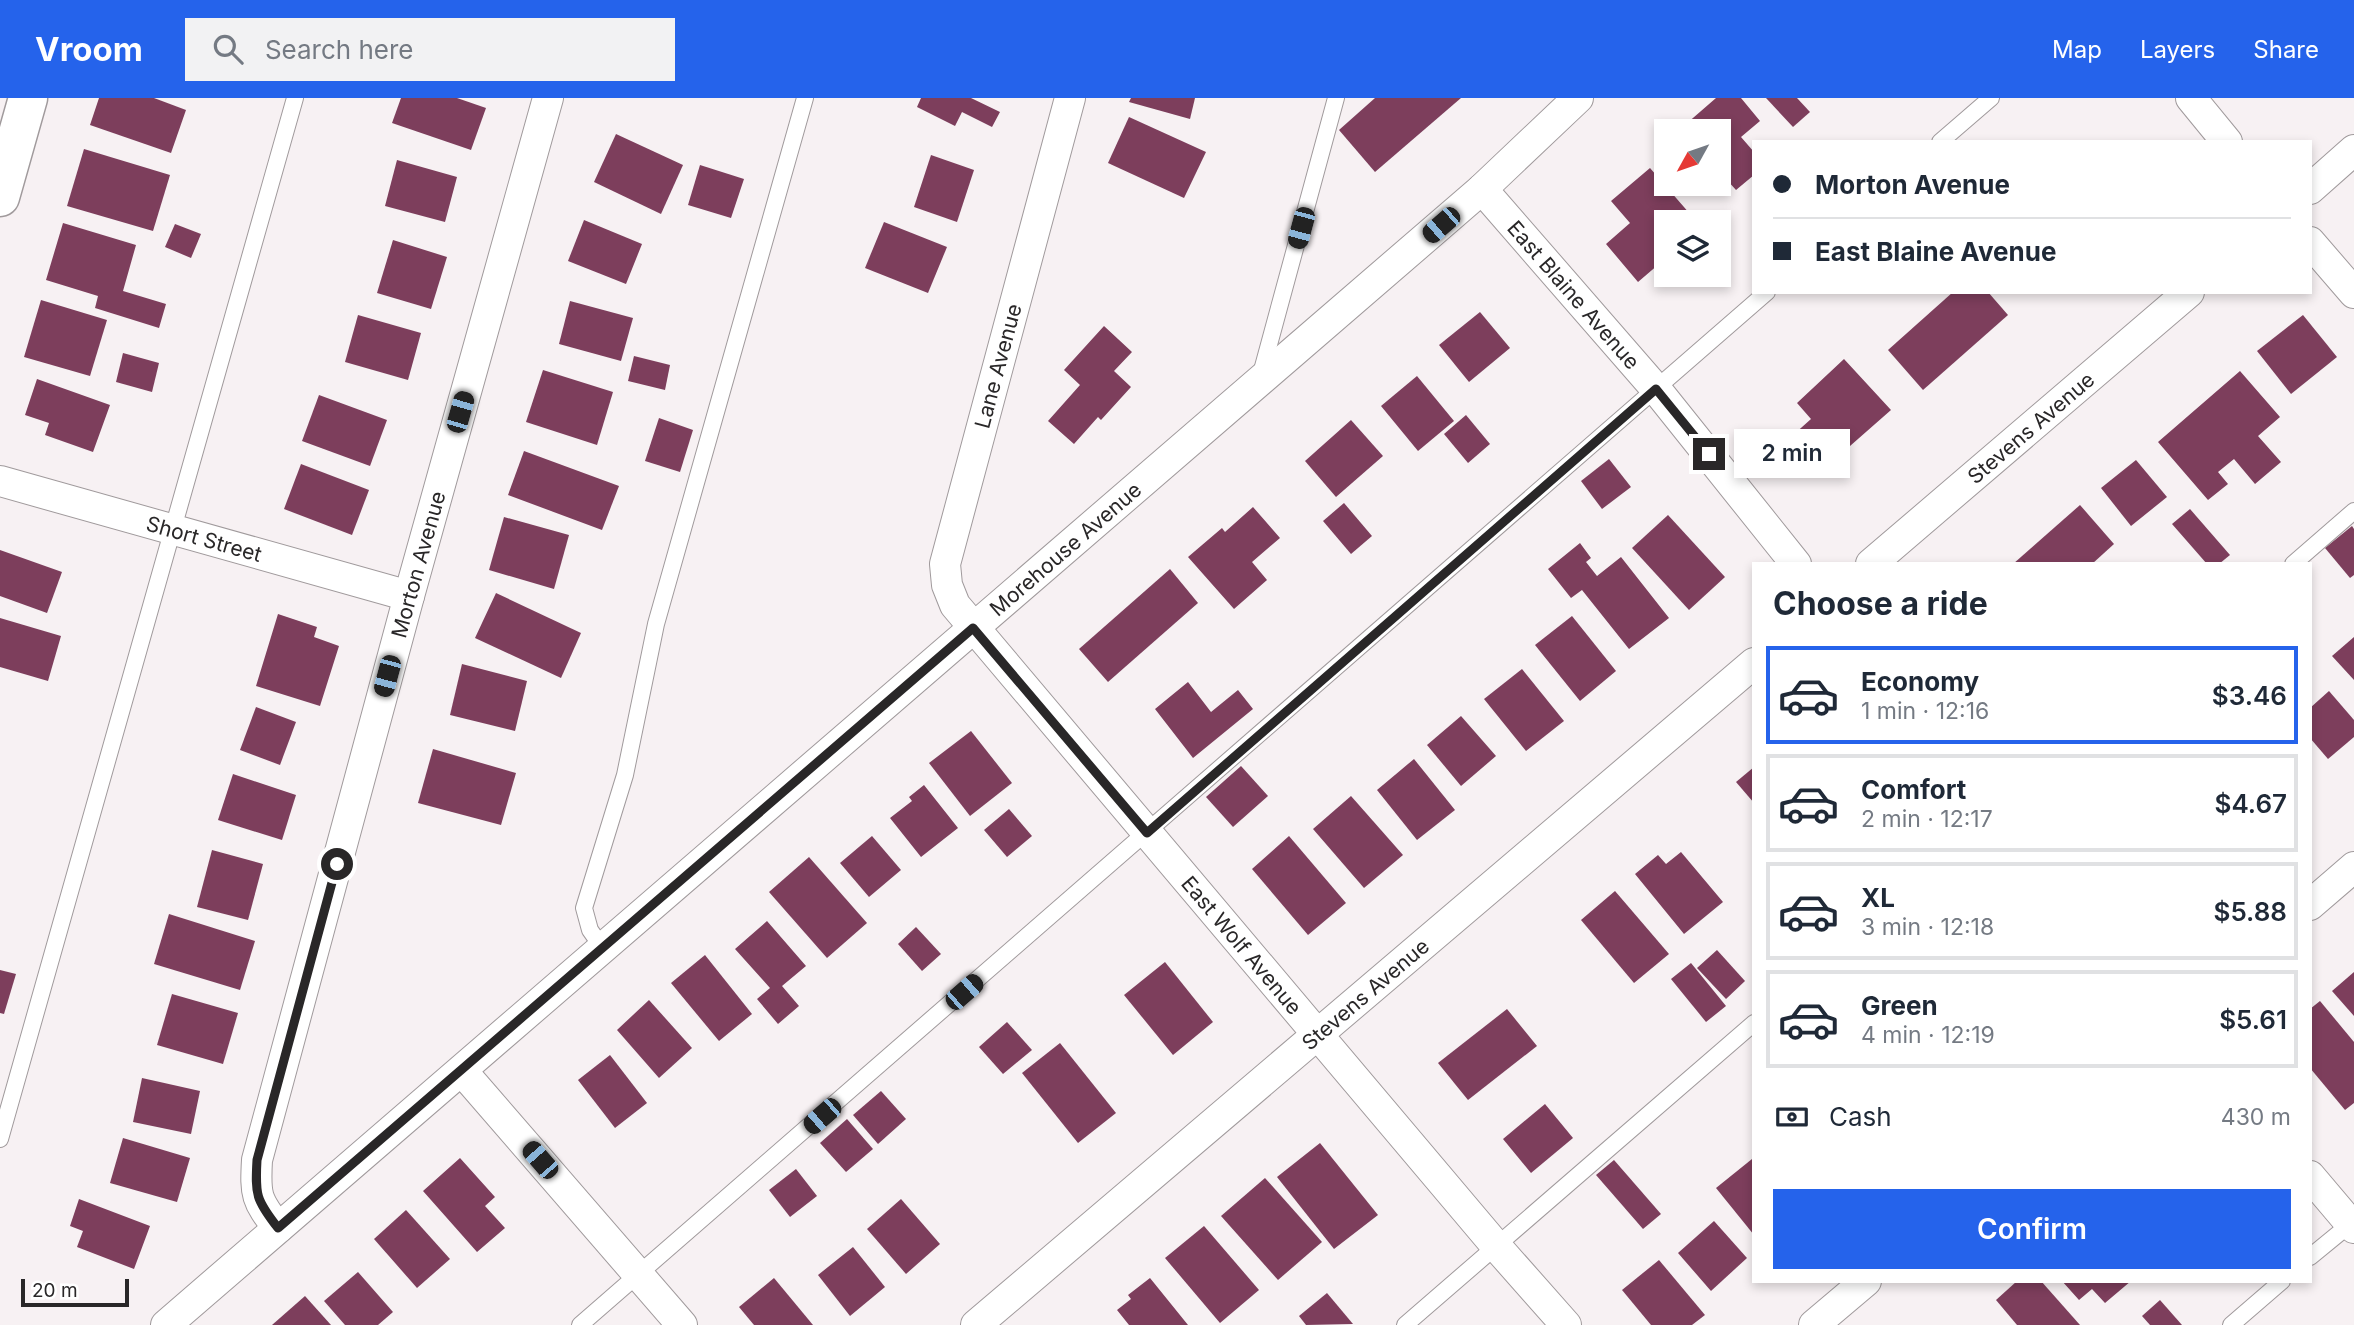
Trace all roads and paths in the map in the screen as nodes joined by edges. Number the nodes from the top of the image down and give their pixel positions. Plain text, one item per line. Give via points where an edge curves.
1 (28, 98) edge
2 (296, 98) edge
3 (548, 98) edge
4 (805, 98) edge
5 (1070, 98) edge
6 (1336, 98) edge
7 (1578, 98) edge
8 (1991, 98) edge
9 (2191, 98) edge
10 (1942, 140) edge
11 (2225, 140) edge
12 (2354, 150) edge
13 (2312, 187) edge
14 (1482, 189) junction
15 (0, 197) edge
16 (2312, 244) edge
17 (2354, 293) edge
18 (1766, 294) edge
19 (2187, 294) edge
20 (1258, 383) junction
21 (1656, 389) junction
22 (0, 481) edge
23 (2354, 511) edge
24 (173, 529) junction
25 (1794, 562) edge
26 (1873, 562) edge
27 (2294, 562) edge
28 (409, 596) junction
29 (973, 628) junction
30 (1752, 665) edge
31 (1147, 833) junction
32 (2354, 867) edge
33 (2312, 903) edge
34 (602, 947) junction
35 (1752, 1025) edge
36 (1319, 1035) junction
37 (462, 1070) junction
38 (0, 1139) edge
39 (2312, 1178) edge
40 (2353, 1224) edge
41 (278, 1228) junction
42 (1497, 1247) junction
43 (2312, 1255) edge
44 (640, 1275) junction
45 (1864, 1283) edge
46 (2280, 1283) edge
47 (166, 1325) edge
48 (580, 1325) edge
49 (682, 1325) edge
50 (976, 1325) edge
51 (1405, 1325) edge
52 (1566, 1325) edge
53 (1814, 1325) edge
54 (2231, 1325) edge

1 - 15 main road
2 - 24 lane
3 - 28 street, Morton Avenue
4 - 34 lane via 656,624 625,775 584,908 590,930
5 - 29 street, Lane Avenue via 944,564 955,605
6 - 20 lane
7 - 14 street, Morehouse Avenue
8 - 10 lane
9 - 11 street
12 - 13 street
14 - 20 street, Morehouse Avenue
14 - 21 street, East Blaine Avenue
16 - 17 street
18 - 21 lane
19 - 26 street, Stevens Avenue
20 - 29 street, Morehouse Avenue
21 - 25 street, East Blaine Avenue
21 - 31 lane
22 - 24 street, Short Street
23 - 27 lane
24 - 28 street, Short Street
24 - 38 lane
28 - 41 street, Morton Avenue via 257,1160 255,1192
29 - 31 street, East Wolf Avenue
29 - 34 street, Morehouse Avenue
30 - 36 street, Stevens Avenue
31 - 36 street, East Wolf Avenue
31 - 44 lane
32 - 33 street
34 - 37 street, Morehouse Avenue
35 - 42 lane
36 - 42 street, East Wolf Avenue
36 - 50 street, Stevens Avenue
37 - 41 street, Morehouse Avenue
37 - 44 street
39 - 40 street
40 - 43 lane
41 - 47 street, Morehouse Avenue
42 - 51 lane
42 - 52 street, East Wolf Avenue
44 - 48 lane
44 - 49 street
45 - 53 street
46 - 54 lane

